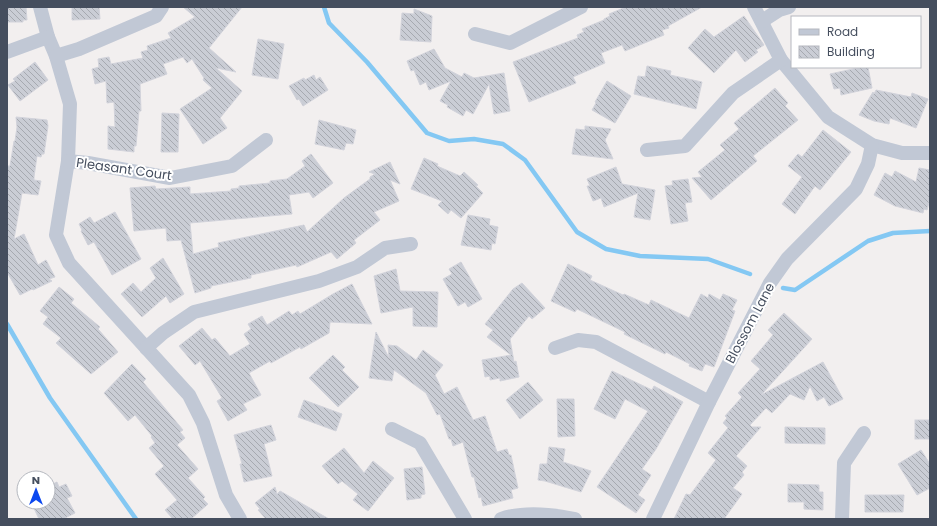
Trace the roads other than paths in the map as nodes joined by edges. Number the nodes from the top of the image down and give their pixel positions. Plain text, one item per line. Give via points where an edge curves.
1 (40, 7) edge
2 (162, 7) edge
3 (581, 7) edge
4 (754, 7) edge
5 (789, 7) edge
6 (762, 21) junction
7 (475, 34) dead end
8 (48, 37) junction
9 (7, 52) edge
10 (56, 56) junction
11 (781, 60) junction
12 (266, 140) dead end
13 (872, 145) junction
14 (648, 150) dead end
15 (930, 153) edge
16 (68, 161) junction
17 (412, 244) dead end
18 (146, 348) junction
19 (555, 348) dead end
20 (709, 402) junction
21 (392, 429) dead end
22 (864, 433) dead end
23 (240, 519) edge
24 (465, 519) edge
25 (502, 519) edge
26 (575, 519) edge
27 (653, 519) edge
28 (842, 519) edge

1 - 8 street
2 - 10 street via 156,16
3 - 7 street via 510,43
4 - 6 street
5 - 6 street
6 - 11 street
8 - 9 street
8 - 10 street
10 - 16 street via 70,104
11 - 13 street via 828,117
11 - 14 street via 734,93 685,146
12 - 16 street, Pleasant Court via 232,166 170,178
13 - 15 street via 902,153
13 - 20 street, Blossom Lane via 868,164 856,189 787,259 770,283
16 - 18 street via 56,235 69,263
17 - 18 street via 385,248 357,267 319,281 194,312
18 - 23 street via 189,395 203,423 226,495
19 - 20 street via 578,340 596,342
20 - 27 street, Blossom Lane
21 - 24 street via 420,443
22 - 28 street via 844,463
25 - 26 street via 513,515 554,515

